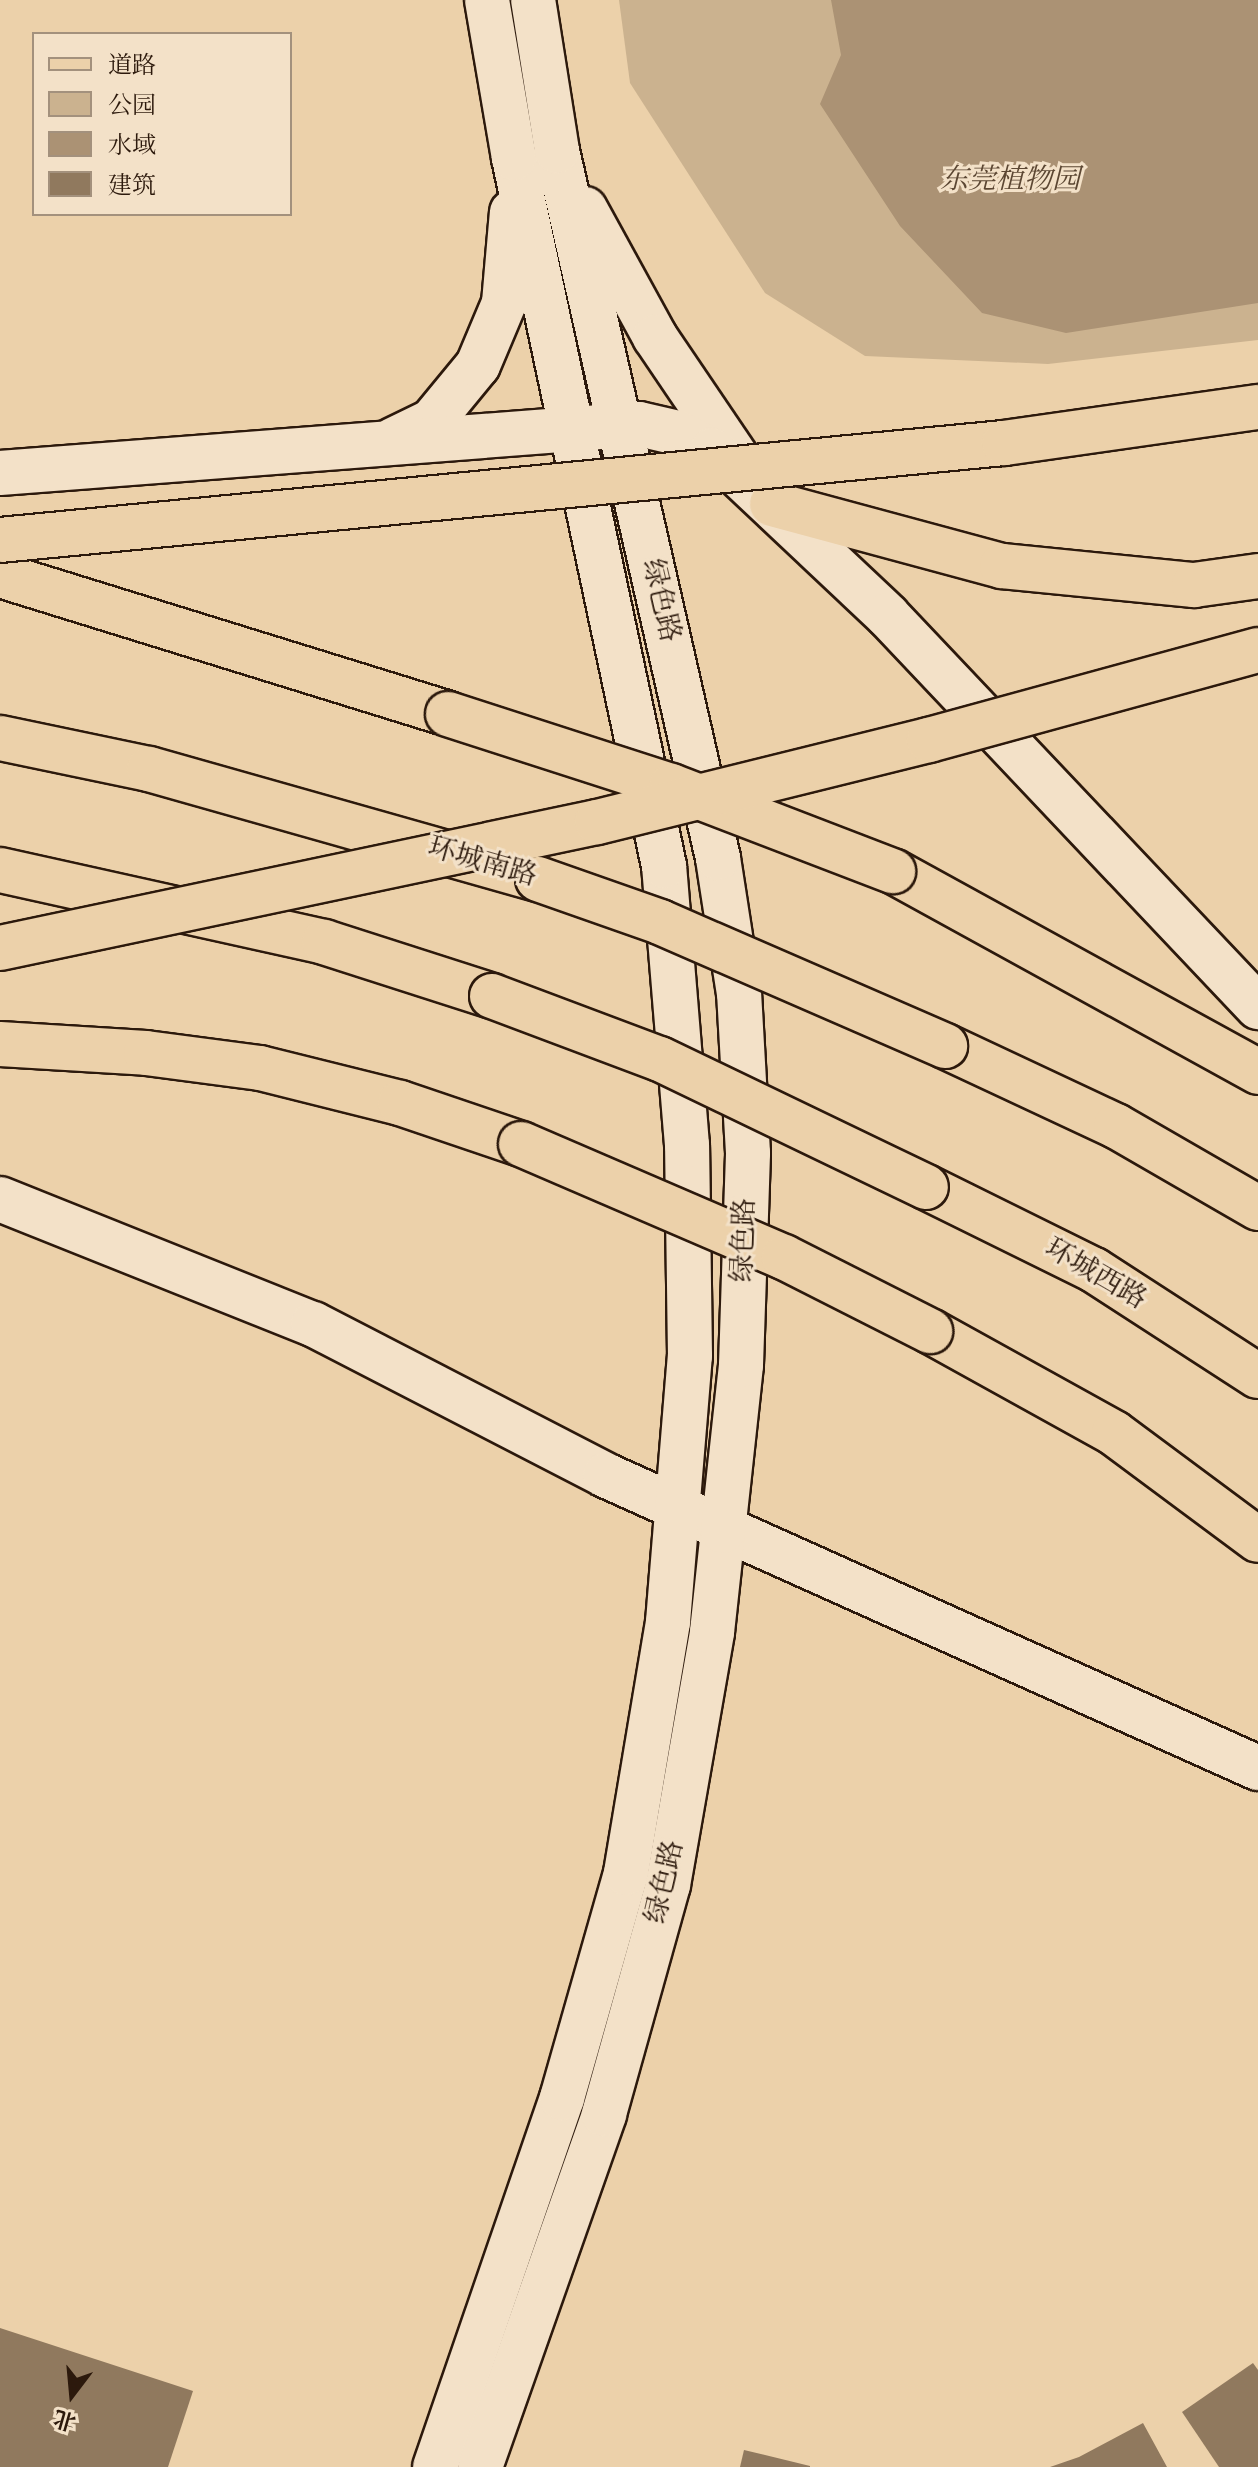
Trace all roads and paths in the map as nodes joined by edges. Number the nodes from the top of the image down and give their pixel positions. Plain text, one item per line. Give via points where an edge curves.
1 (487, 0) edge
2 (533, 0) edge
3 (557, 151) junction
4 (514, 158) junction
5 (1258, 407) edge
6 (619, 425) junction
7 (573, 428) junction
8 (384, 444) junction
9 (0, 473) edge
10 (772, 504) junction
11 (0, 540) edge
12 (0, 575) edge
13 (1258, 576) edge
14 (1258, 650) edge
15 (0, 738) edge
16 (0, 870) edge
17 (0, 948) edge
18 (1258, 1007) edge
19 (0, 1044) edge
20 (1258, 1072) edge
21 (0, 1199) edge
22 (1258, 1208) edge
23 (1258, 1376) edge
24 (679, 1509) junction
25 (723, 1531) junction
26 (1258, 1540) edge
27 (1258, 1768) edge
28 (435, 2467) edge
29 (480, 2467) edge

1 - 4 main road, 绿色路
2 - 3 main road, 绿色路
3 - 6 main road, 绿色路
3 - 10 main road via 655,337
4 - 7 main road, 绿色路
4 - 8 main road via 504,303 478,365 432,421
5 - 11 main road, bridge via 1004,443
6 - 7 main road
6 - 10 main road via 678,433 712,450
6 - 25 main road, 绿色路 via 718,858 739,994 748,1153 741,1365
7 - 8 main road
7 - 24 main road, 绿色路 via 664,866 678,993 690,1356
8 - 9 main road
10 - 13 main road via 1002,566 1194,585
10 - 18 main road via 887,615
12 - 20 main road, bridge via 671,786 893,871
14 - 17 main road, bridge via 929,740 597,822
15 - 22 main road, 环城南路, bridge via 149,769 538,879 660,922 1116,1126
16 - 23 main road, 环城西路, bridge via 324,942 492,996 660,1059 1094,1270
19 - 26 main road, bridge via 146,1053 260,1068 400,1103 521,1144 784,1257 930,1331 1114,1433
21 - 24 main road via 313,1324
24 - 25 main road
24 - 28 main road, 绿色路 via 668,1622 626,1873 562,2098
25 - 27 main road
25 - 29 main road, 绿色路 via 712,1632 668,1885 604,2114

